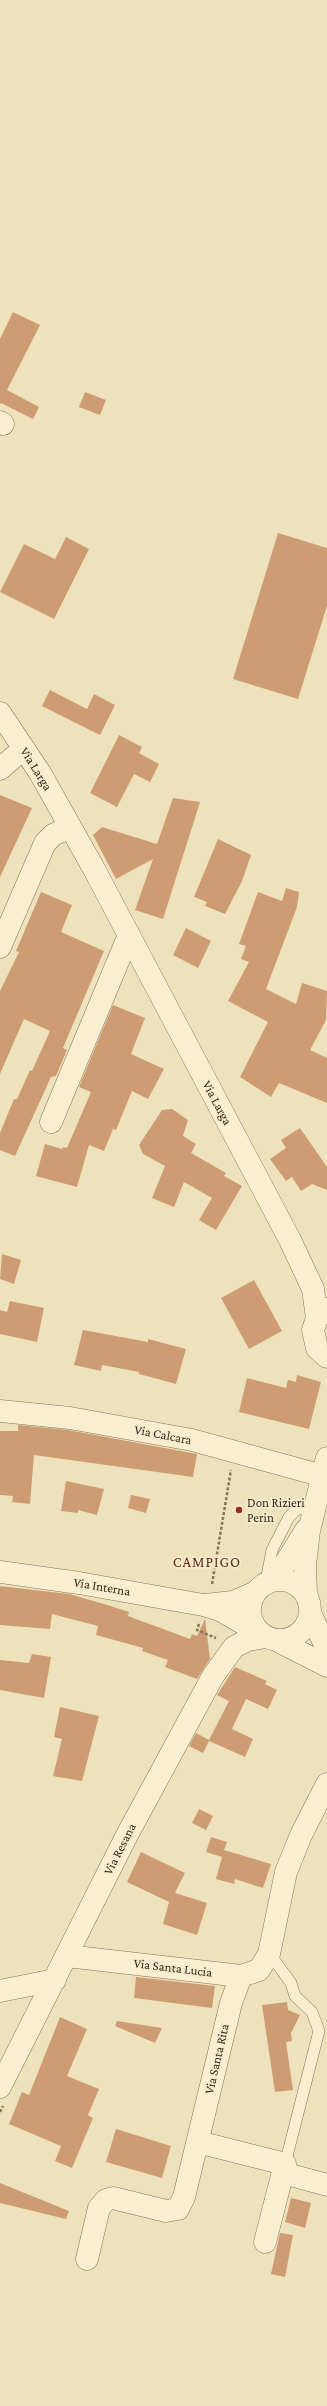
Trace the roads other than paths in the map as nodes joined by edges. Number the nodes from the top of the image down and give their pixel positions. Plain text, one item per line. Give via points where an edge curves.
1 (0, 713) edge
2 (23, 749) junction
3 (0, 769) edge
4 (70, 827) junction
5 (129, 935) junction
6 (0, 947) edge
7 (51, 1122) dead end
8 (305, 1271) junction
9 (327, 1297) edge
10 (322, 1313) edge
11 (325, 1357) edge
12 (0, 1411) edge
13 (325, 1467) edge
14 (313, 1514) junction
15 (0, 1572) edge
16 (260, 1590) junction
17 (206, 1603) junction
18 (308, 1604) junction
19 (260, 1633) junction
20 (223, 1647) junction
21 (327, 1650) edge
22 (327, 1666) edge
23 (327, 1784) edge
24 (269, 1954) junction
25 (67, 1956) junction
26 (241, 1976) junction
27 (55, 1980) junction
28 (0, 1991) edge
29 (0, 2087) edge
30 (198, 2142) junction
31 (284, 2169) junction
32 (327, 2186) edge
33 (265, 2242) dead end
34 (87, 2259) dead end

1 - 2 street, Via Larga
2 - 3 street
2 - 4 street, Via Larga
4 - 5 street, Via Larga
4 - 6 street via 53,835 45,843
5 - 7 street
5 - 8 street, Via Larga
8 - 9 street, Via Larga via 314,1285
8 - 10 street, Via Larga
10 - 11 street, Via Larga via 313,1336
12 - 13 street, Via Calcara via 70,1418
13 - 14 street
14 - 16 street via 286,1562
14 - 18 street via 306,1565
15 - 17 street, Via Interna
16 - 17 street, Via Interna via 233,1602
16 - 18 street via 280,1579 291,1581 300,1587
16 - 19 street via 249,1613
17 - 19 street, Via Interna
18 - 19 street via 307,1623 294,1637
18 - 21 street
19 - 20 street
19 - 20 street, Via Resana
19 - 22 street, Via Interna
20 - 25 street, Via Resana
23 - 24 street, Via Santa Lucia via 301,1835 286,1872
24 - 26 street, Via Santa Lucia via 259,1970
24 - 31 lane via 291,1983 295,1996 312,2012 319,2031
25 - 26 street, Via Santa Lucia
25 - 27 street, Via Resana
26 - 30 street, Via Santa Rita via 230,2003
27 - 28 street
27 - 29 street, Via Resana
30 - 31 street
30 - 34 street, Via Santa Rita via 184,2197 178,2209 166,2211 113,2198 106,2200 99,2208
31 - 32 street
31 - 33 street

